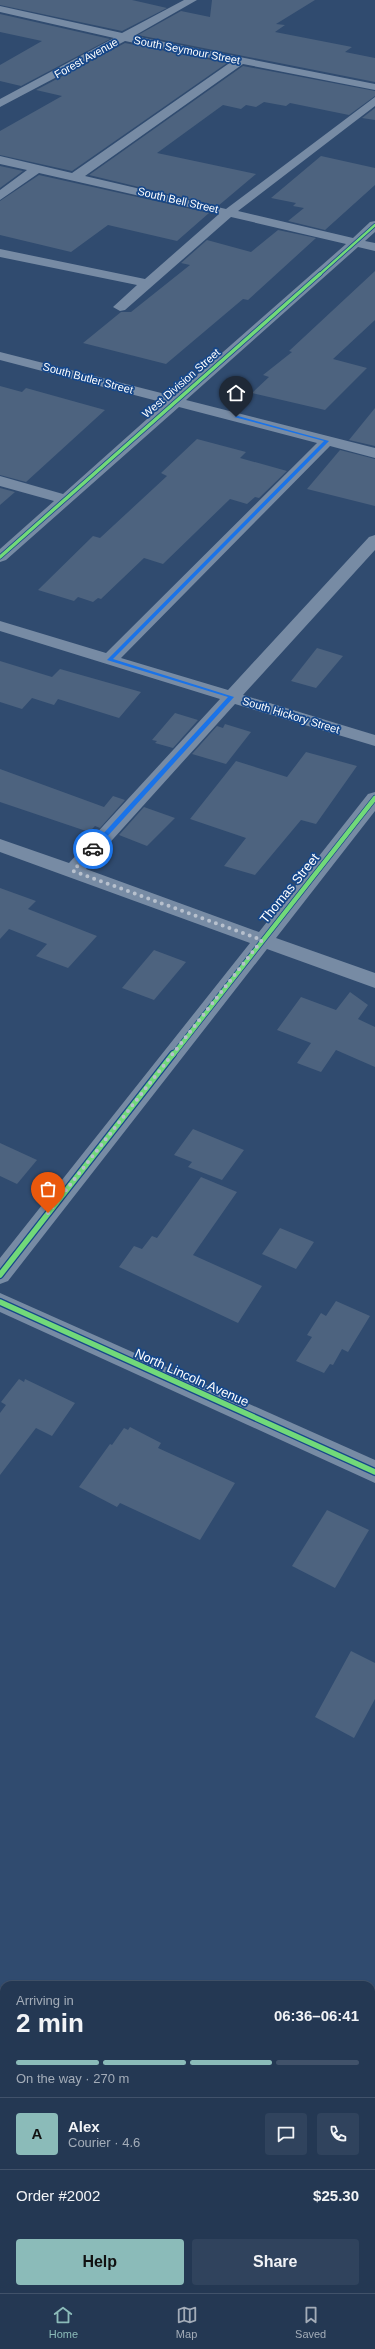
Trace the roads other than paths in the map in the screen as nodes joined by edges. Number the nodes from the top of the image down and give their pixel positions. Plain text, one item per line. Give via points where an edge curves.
1 (192, 0) edge
2 (0, 9) edge
3 (124, 37) junction
4 (241, 60) junction
5 (375, 88) edge
6 (375, 100) edge
7 (0, 104) edge
8 (0, 160) edge
9 (37, 168) junction
10 (75, 177) junction
11 (0, 196) edge
12 (230, 212) junction
13 (375, 225) edge
14 (356, 242) junction
15 (375, 247) edge
16 (0, 253) edge
17 (147, 283) junction
18 (120, 307) dead end
19 (0, 356) edge
20 (176, 401) junction
21 (327, 441) junction
22 (375, 453) edge
23 (0, 481) edge
24 (65, 499) junction
25 (375, 540) edge
26 (0, 557) edge
27 (0, 626) edge
28 (110, 660) junction
29 (231, 697) junction
30 (375, 741) edge
31 (375, 798) edge
32 (0, 845) edge
33 (73, 871) junction
34 (262, 940) junction
35 (375, 981) edge
36 (0, 1275) edge
37 (0, 1302) edge
38 (375, 1472) edge

1 - 3 street, Forest Avenue
2 - 3 street, South Seymour Street
3 - 4 street, South Seymour Street
3 - 7 street, Forest Avenue
4 - 5 street, South Seymour Street
4 - 10 street
6 - 12 street
8 - 9 street, South Bell Street
9 - 10 street, South Bell Street
9 - 11 street
10 - 12 street, South Bell Street
12 - 14 street, South Bell Street
12 - 17 street
13 - 14 street, West Division Street
14 - 15 street, South Bell Street
14 - 20 street, West Division Street
16 - 17 street
17 - 18 street
19 - 20 street, South Butler Street
20 - 21 street, South Butler Street
20 - 24 street, West Division Street
21 - 22 street, South Butler Street
21 - 28 street
23 - 24 street
24 - 26 street, West Division Street
25 - 29 street
27 - 28 street, South Hickory Street
28 - 29 street, South Hickory Street
29 - 30 street, South Hickory Street
29 - 33 street
31 - 34 street, Thomas Street
32 - 33 street
33 - 34 street
34 - 35 street
34 - 36 street, Thomas Street
37 - 38 street, North Lincoln Avenue

